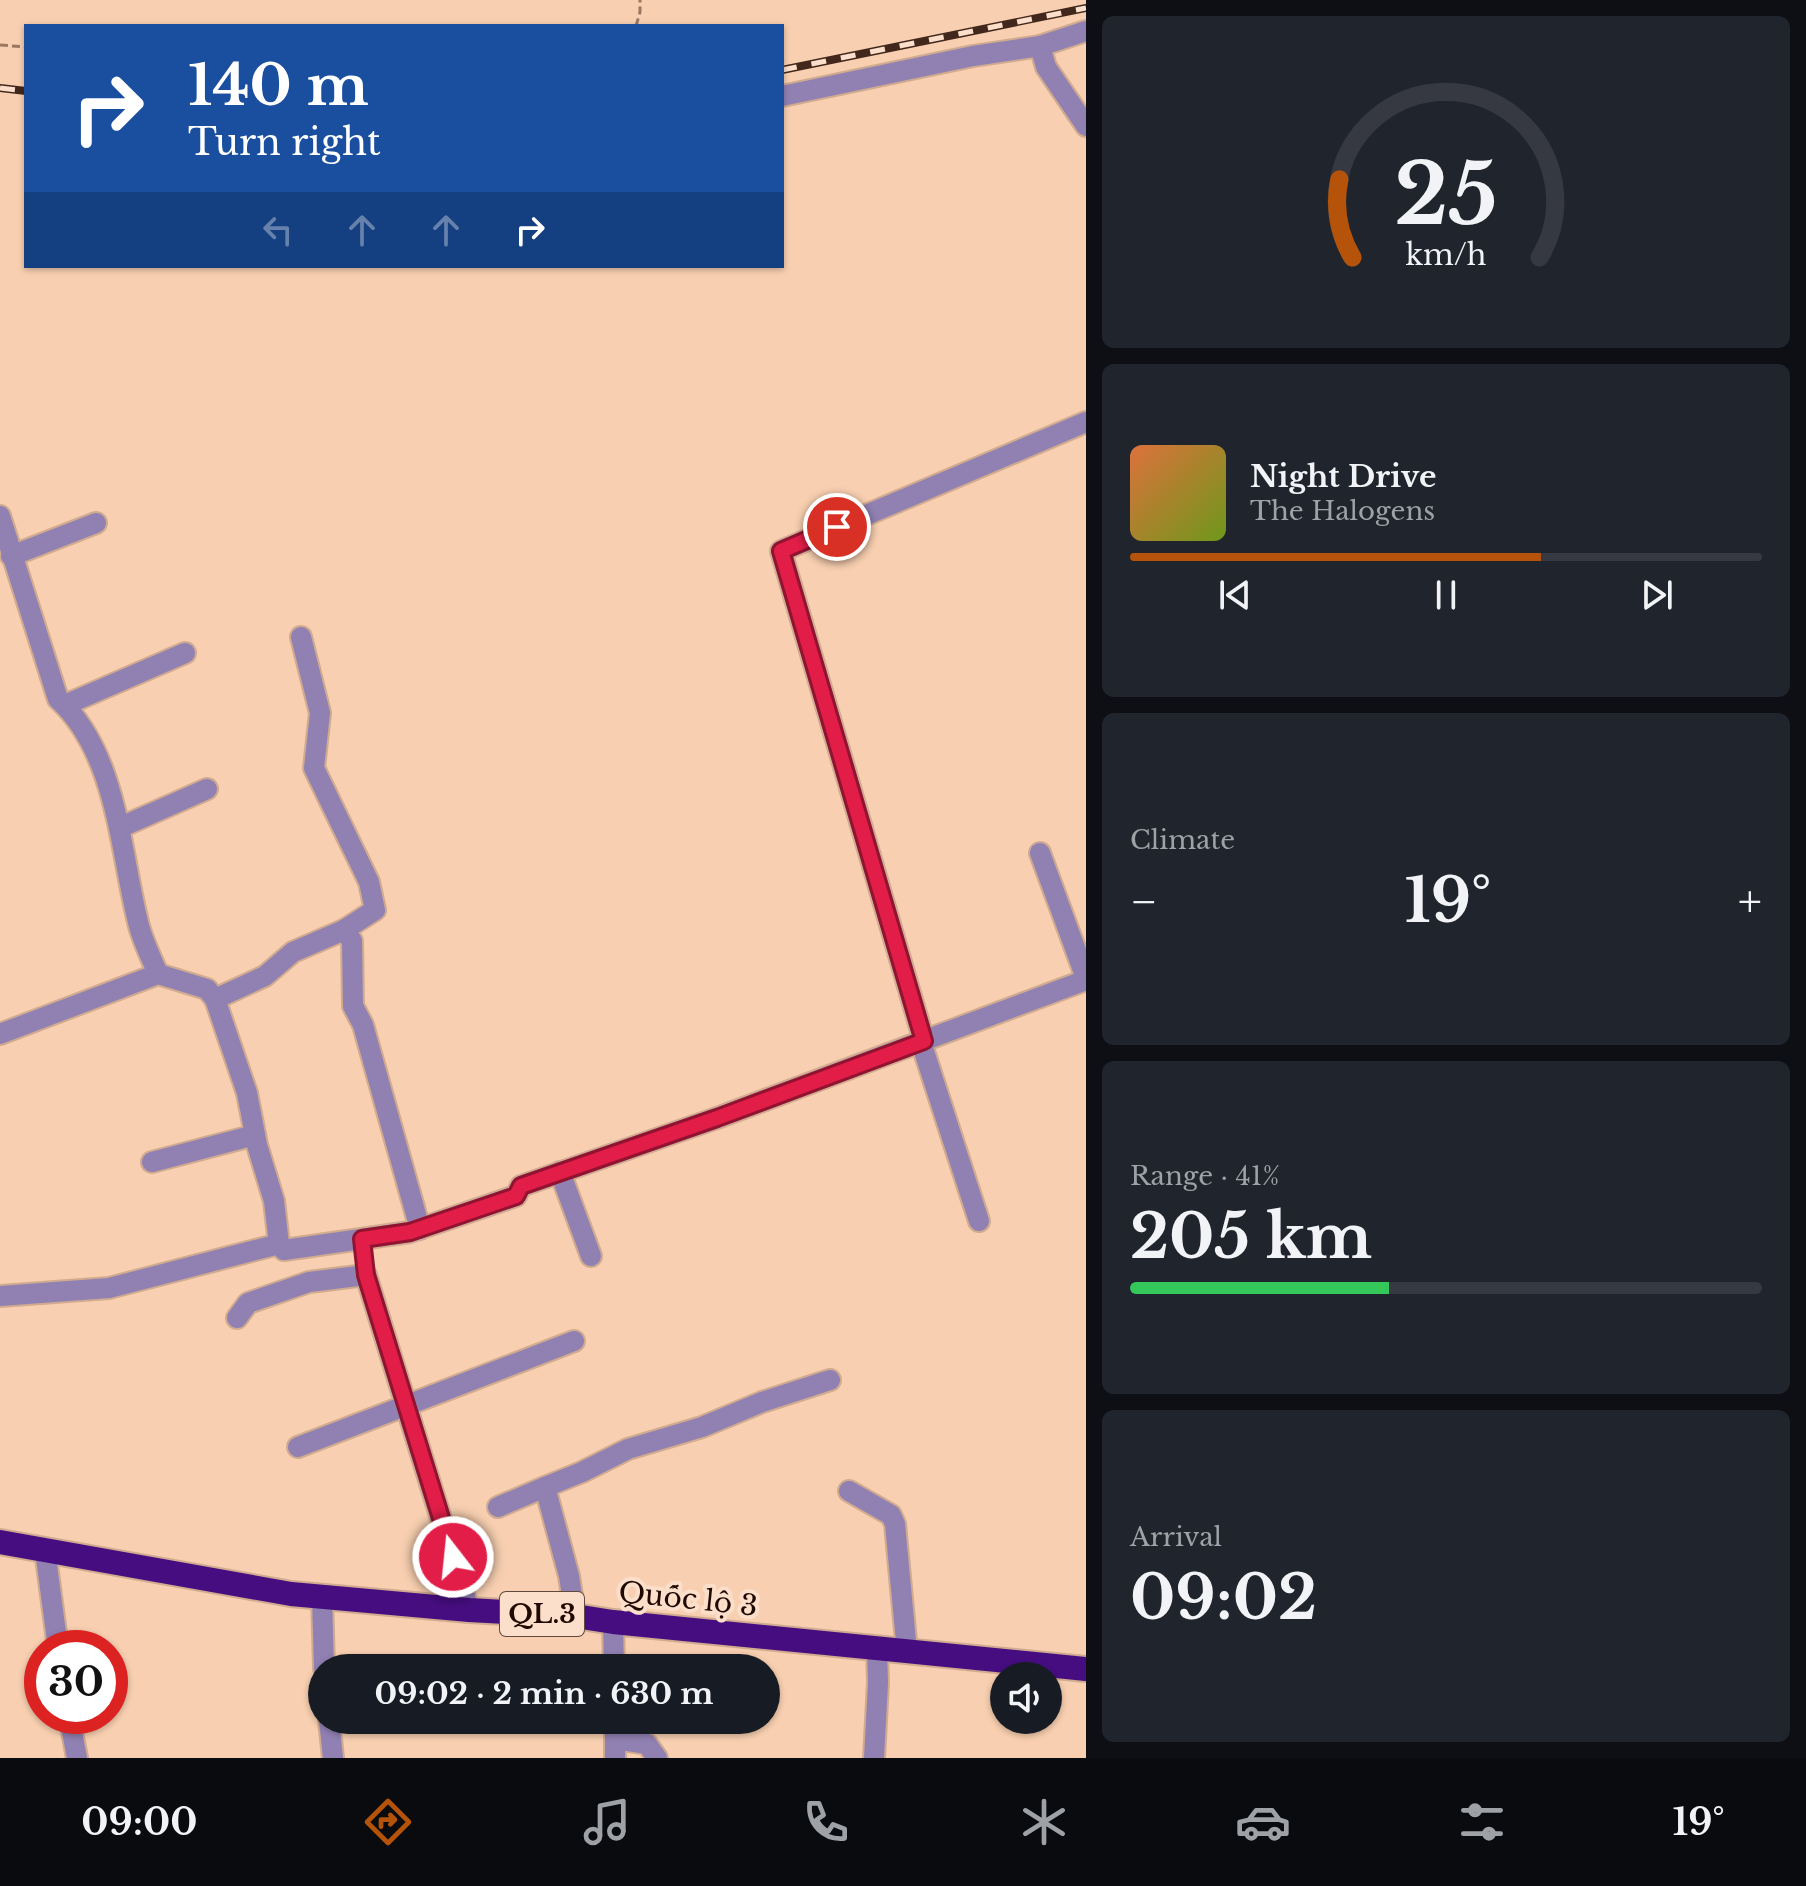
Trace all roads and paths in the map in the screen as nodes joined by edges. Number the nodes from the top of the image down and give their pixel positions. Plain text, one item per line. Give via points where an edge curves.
1 (640, 0) edge
2 (637, 24) edge
3 (1086, 31) edge
4 (0, 45) edge
5 (1040, 46) junction
6 (24, 47) edge
7 (784, 96) edge
8 (1086, 126) edge
9 (1086, 422) edge
10 (0, 516) edge
11 (96, 523) dead end
12 (9, 567) edge
13 (301, 637) dead end
14 (185, 653) dead end
15 (65, 705) junction
16 (207, 789) dead end
17 (121, 827) junction
18 (1040, 853) dead end
19 (344, 930) junction
20 (158, 974) junction
21 (1086, 979) edge
22 (215, 999) junction
23 (0, 1034) edge
24 (922, 1042) junction
25 (255, 1135) junction
26 (152, 1162) dead end
27 (560, 1172) junction
28 (979, 1221) dead end
29 (420, 1229) junction
30 (362, 1239) junction
31 (279, 1244) junction
32 (591, 1256) dead end
33 (366, 1275) junction
34 (0, 1296) edge
35 (237, 1318) dead end
36 (574, 1341) dead end
37 (830, 1380) dead end
38 (407, 1405) junction
39 (298, 1447) dead end
40 (545, 1487) junction
41 (849, 1491) dead end
42 (498, 1507) dead end
43 (0, 1542) edge
44 (45, 1550) junction
45 (322, 1597) junction
46 (469, 1610) junction
47 (575, 1616) junction
48 (613, 1622) junction
49 (56, 1630) edge
50 (877, 1649) junction
51 (907, 1652) junction
52 (324, 1654) edge
53 (614, 1654) edge
54 (1086, 1669) edge
55 (72, 1734) edge
56 (330, 1734) edge
57 (615, 1739) edge
58 (77, 1758) edge
59 (333, 1758) edge
60 (657, 1758) edge
61 (874, 1758) edge

1 - 2 path
3 - 5 street
4 - 6 path
5 - 7 street
5 - 8 street via 1046,67
9 - 24 street via 781,551
10 - 12 street
11 - 12 street
12 - 15 street via 58,699
13 - 19 street via 320,713 314,768 369,882 375,910
14 - 15 street
15 - 17 street via 90,743
16 - 17 street
17 - 20 street via 139,926
18 - 21 street
19 - 22 street via 293,952 265,976
19 - 29 street via 352,941 353,1006 363,1025
20 - 22 street via 207,989
20 - 23 street
21 - 24 street
22 - 25 street via 247,1093
24 - 27 street
24 - 28 street
25 - 26 street
25 - 31 street via 274,1201
27 - 29 street via 521,1186 516,1196
27 - 32 street
29 - 30 street
30 - 31 street via 284,1250
30 - 33 street
31 - 34 street via 109,1288
33 - 35 street via 309,1282 248,1303
33 - 38 street
36 - 38 street
37 - 40 street via 628,1449
38 - 39 street
38 - 46 street
40 - 42 street
40 - 47 street
41 - 51 street via 891,1515 895,1524
43 - 44 highway, Quốc lộ 3 / QL.3
44 - 45 highway, Quốc lộ 3 / QL.3
44 - 49 street
45 - 46 highway, Quốc lộ 3 / QL.3
45 - 52 street
46 - 47 highway, Quốc lộ 3 / QL.3
47 - 48 highway, Quốc lộ 3 / QL.3
48 - 50 highway, Quốc lộ 3 / QL.3
48 - 53 street
50 - 51 highway, Quốc lộ 3 / QL.3
50 - 61 street
51 - 54 highway, Quốc lộ 3 / QL.3
55 - 58 street
56 - 59 street
57 - 60 street via 647,1744

